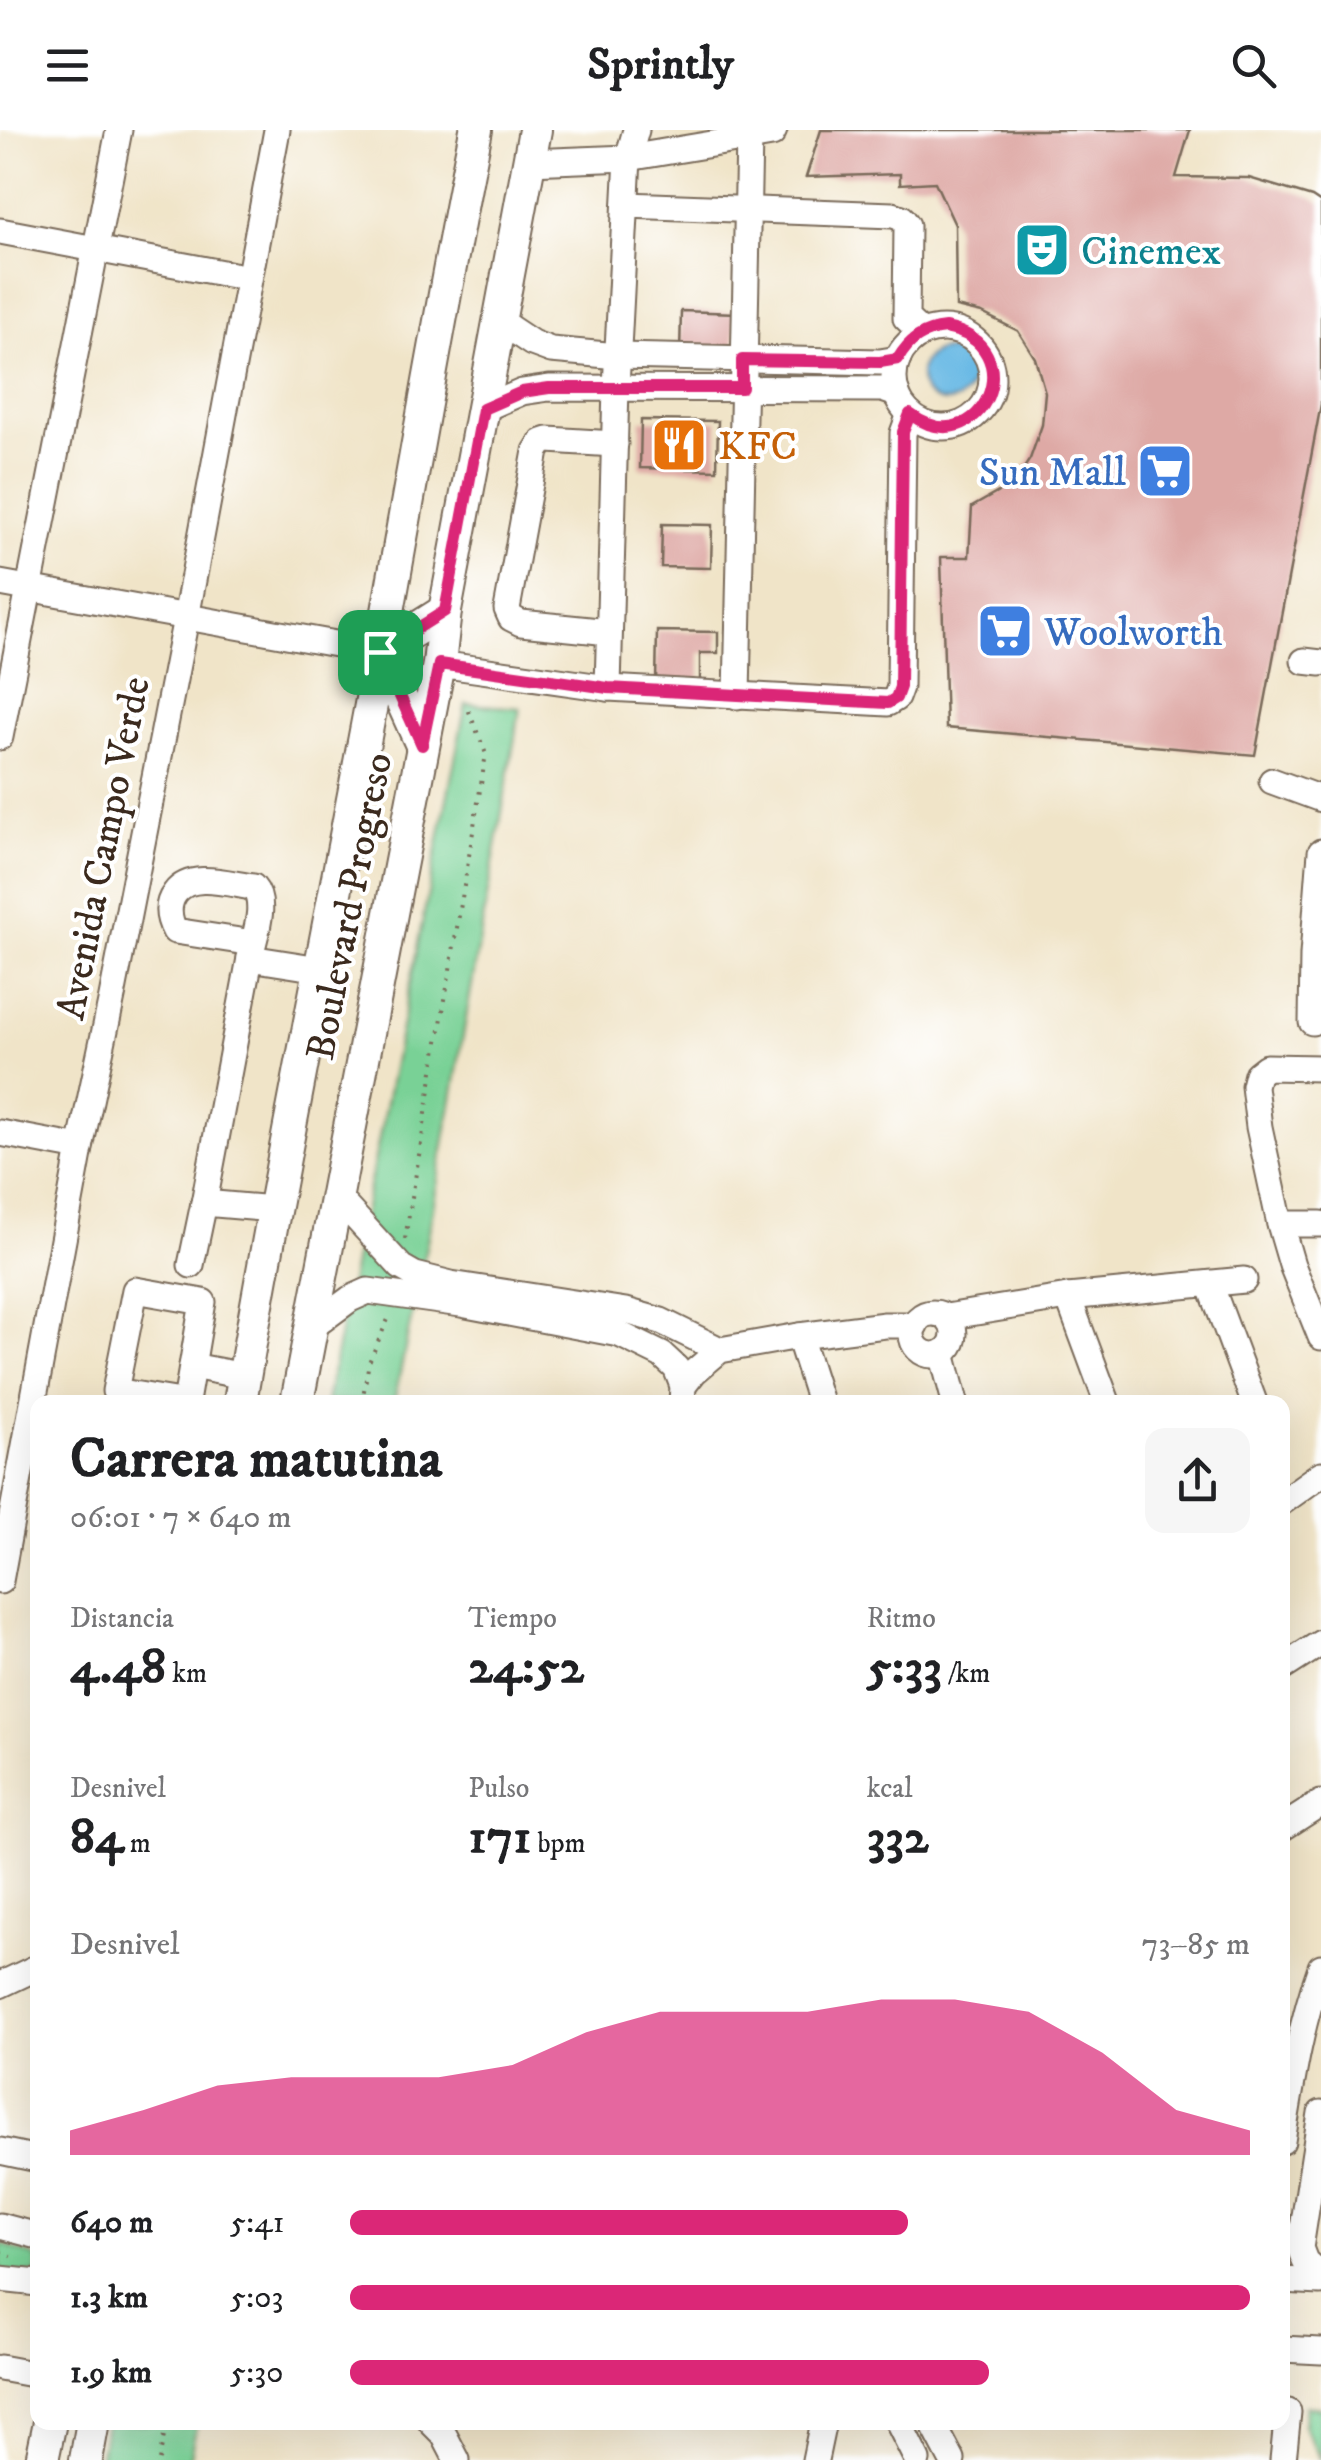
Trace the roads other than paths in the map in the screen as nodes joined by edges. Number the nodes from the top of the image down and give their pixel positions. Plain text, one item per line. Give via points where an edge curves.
1 (119, 130) edge
2 (277, 130) edge
3 (476, 130) edge
4 (636, 130) edge
5 (774, 130) edge
6 (748, 138) junction
7 (532, 146) edge
8 (628, 158) junction
9 (626, 205) junction
10 (747, 208) junction
11 (0, 230) edge
12 (96, 248) junction
13 (249, 278) junction
14 (499, 321) junction
15 (922, 333) junction
16 (618, 356) junction
17 (898, 359) junction
18 (742, 360) junction
19 (616, 387) junction
20 (742, 388) junction
21 (903, 404) junction
22 (483, 409) junction
23 (614, 444) junction
24 (0, 583) edge
25 (29, 588) junction
26 (445, 611) junction
27 (186, 618) junction
28 (609, 632) junction
29 (380, 652) junction
30 (439, 664) junction
31 (608, 688) junction
32 (737, 696) junction
33 (0, 737) edge
34 (422, 745) junction
35 (1272, 781) dead end
36 (1321, 799) edge
37 (1321, 852) edge
38 (1317, 955) edge
39 (320, 969) junction
40 (1312, 1022) dead end
41 (1321, 1068) edge
42 (0, 1133) edge
43 (80, 1148) junction
44 (336, 1196) junction
45 (204, 1203) junction
46 (273, 1209) junction
47 (1280, 1224) junction
48 (1321, 1224) edge
49 (191, 1266) dead end
50 (1244, 1280) dead end
51 (405, 1283) junction
52 (1210, 1284) junction
53 (1068, 1297) junction
54 (946, 1317) junction
55 (623, 1323) junction
56 (914, 1326) junction
57 (312, 1328) junction
58 (799, 1336) junction
59 (1321, 1337) edge
60 (720, 1350) junction
61 (942, 1354) junction
62 (192, 1366) junction
63 (242, 1389) edge
64 (683, 1394) edge
65 (30, 1395) edge
66 (30, 1395) edge
67 (140, 1395) edge
68 (185, 1395) edge
69 (298, 1395) edge
70 (818, 1395) edge
71 (952, 1395) edge
72 (1104, 1395) edge
73 (1251, 1395) edge
74 (21, 1440) edge
75 (1321, 1474) edge
76 (1290, 1490) edge
77 (0, 1581) edge
78 (1321, 1643) edge
79 (1290, 1663) edge
80 (1321, 1803) edge
81 (1290, 1823) edge
82 (1321, 1968) edge
83 (30, 1971) edge
84 (0, 1985) edge
85 (1305, 2041) edge
86 (1290, 2106) edge
87 (1321, 2113) edge
88 (0, 2151) edge
89 (30, 2157) edge
90 (0, 2226) edge
91 (30, 2234) edge
92 (0, 2279) edge
93 (1321, 2279) edge
94 (1290, 2280) edge
95 (30, 2282) edge
96 (1290, 2349) edge
97 (1321, 2351) edge
98 (0, 2368) edge
99 (30, 2374) edge
100 (48, 2430) edge
101 (92, 2430) edge
102 (441, 2430) edge
103 (821, 2430) edge
104 (902, 2430) edge
105 (936, 2430) edge
106 (1286, 2430) edge
107 (42, 2460) edge
108 (86, 2460) edge
109 (457, 2460) edge
110 (815, 2460) edge
111 (918, 2460) edge
112 (952, 2460) edge
113 (1283, 2460) edge

1 - 12 street
2 - 13 street, Avenida Campo Verde
3 - 29 main road, Boulevard Progreso
4 - 8 street
5 - 6 street
6 - 8 street
6 - 10 street
7 - 8 street
7 - 14 main road, Boulevard Progreso
8 - 9 street
9 - 10 street
9 - 16 street
10 - 15 street via 902,218 906,318
10 - 18 street
11 - 12 street
12 - 13 street
12 - 25 street
13 - 27 street, Avenida Campo Verde
14 - 16 street via 552,350
14 - 22 main road, Boulevard Progreso
15 - 17 street
15 - 21 street via 945,328 977,342 990,362 992,385 983,407 965,422 942,428 919,421
16 - 18 street
16 - 19 street
17 - 18 street
17 - 21 street via 894,382
18 - 20 street
19 - 20 street
19 - 22 street via 522,392
19 - 23 street
20 - 21 street via 882,388
20 - 32 street
21 - 32 street via 896,698 888,703
22 - 26 main road, Boulevard Progreso
23 - 28 street
23 - 28 street via 548,440 536,451 507,609 522,623
24 - 25 street
25 - 27 street
25 - 33 street
26 - 29 main road
26 - 30 main road, Boulevard Progreso
27 - 29 street
27 - 43 street, Avenida Campo Verde
28 - 31 street
29 - 34 main road
29 - 39 main road, Boulevard Progreso
30 - 31 street
30 - 34 main road, Boulevard Progreso
31 - 32 street
34 - 44 main road, Boulevard Progreso
35 - 36 street
37 - 38 street
38 - 40 street
39 - 45 street via 251,950
39 - 46 main road, Boulevard Progreso
41 - 47 street via 1266,1067 1257,1074 1259,1127
42 - 43 street
43 - 65 street, Avenida Campo Verde
44 - 51 street
44 - 57 main road, Boulevard Progreso
45 - 46 street
45 - 49 street
46 - 63 main road, Boulevard Progreso
47 - 48 street
47 - 59 street
50 - 52 street
51 - 55 street
51 - 57 street via 350,1299
52 - 53 street
52 - 73 street
53 - 54 street
53 - 72 street
54 - 56 street via 925,1315
54 - 61 street via 954,1336
55 - 60 street via 661,1321
55 - 64 street via 676,1368
56 - 58 street
56 - 61 street via 916,1346 928,1355
57 - 69 main road, Boulevard Progreso
58 - 60 street
58 - 70 street
60 - 64 street via 694,1372
61 - 71 street
62 - 63 street
62 - 67 street via 203,1302 134,1290 115,1391
62 - 68 street
66 - 74 street, Avenida Campo Verde
74 - 77 street, Avenida Campo Verde
75 - 76 street
78 - 79 street
80 - 81 street
82 - 85 street via 1306,2009
83 - 84 street
85 - 86 street
87 - 93 street via 1300,2248
88 - 89 street
90 - 91 street
92 - 95 street
93 - 94 street
96 - 97 street
98 - 99 street
100 - 107 main road
101 - 108 main road
102 - 109 street
103 - 110 street
104 - 111 street
105 - 112 street
106 - 113 street

